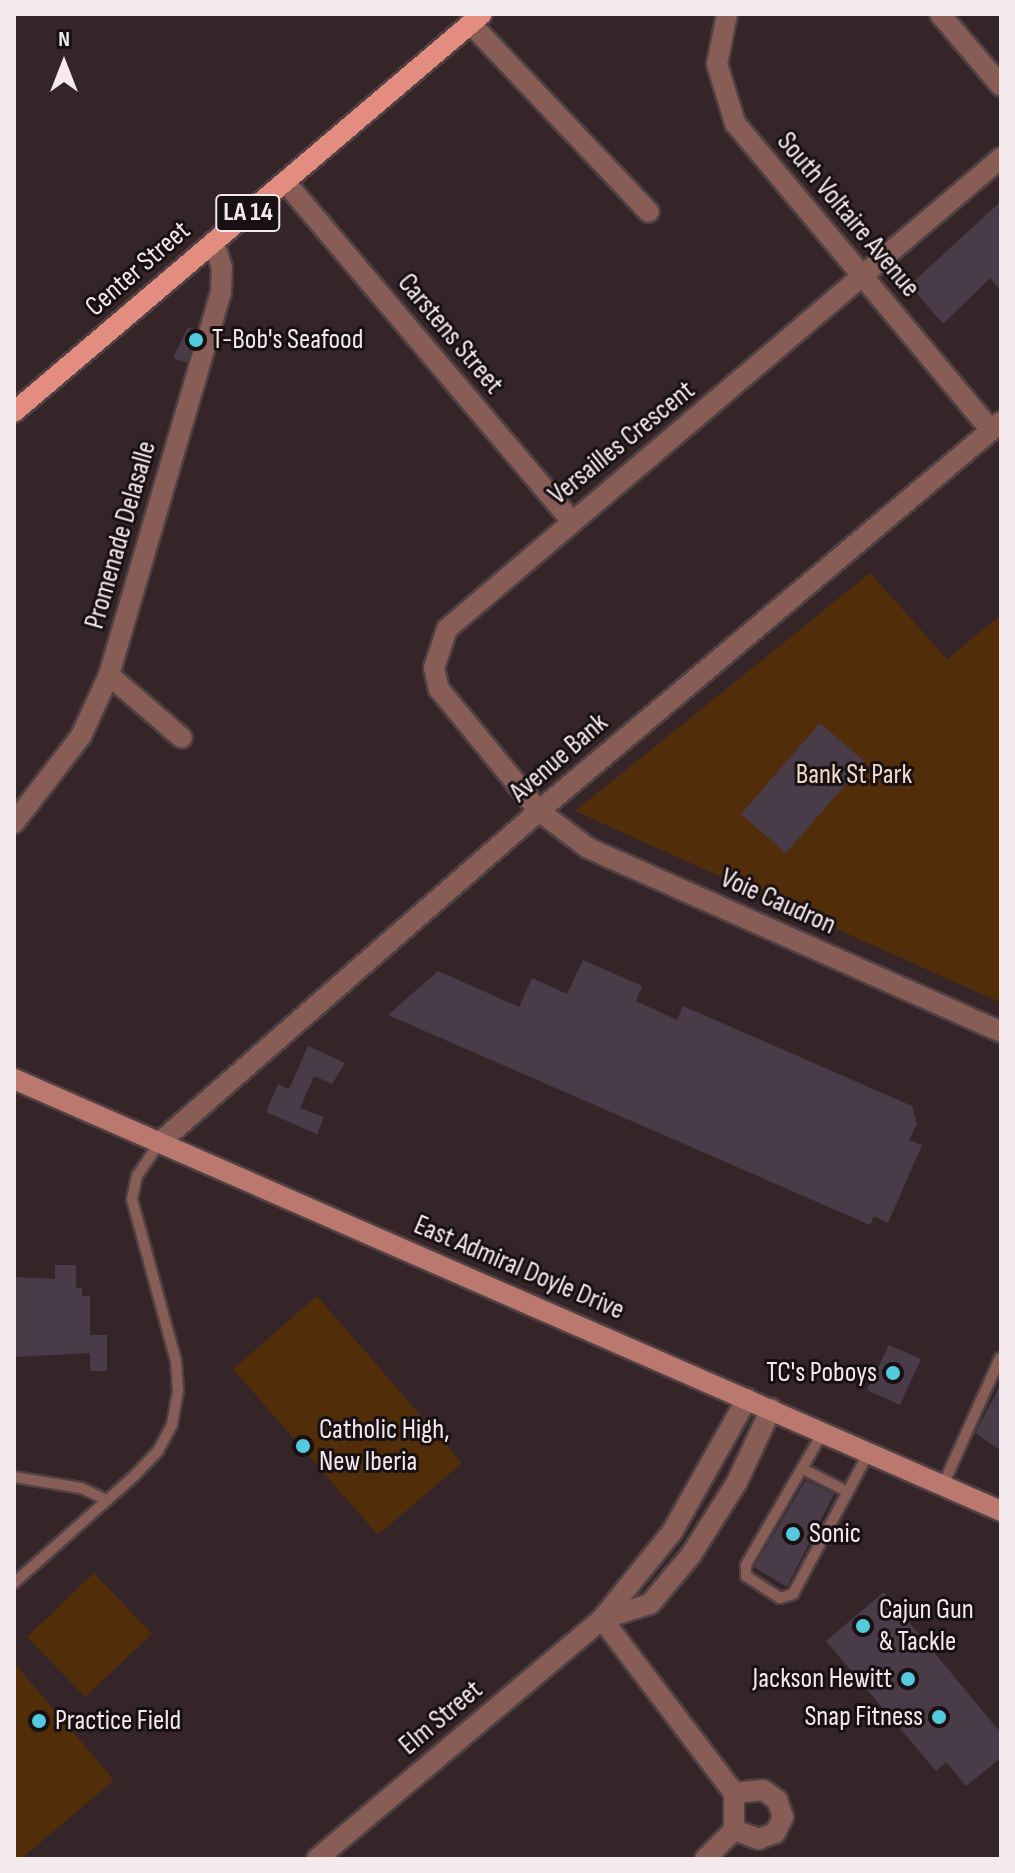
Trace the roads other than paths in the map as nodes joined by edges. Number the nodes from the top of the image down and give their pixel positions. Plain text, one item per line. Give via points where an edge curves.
1 (727, 14) edge
2 (940, 14) edge
3 (476, 19) edge
4 (1001, 86) edge
5 (1001, 158) edge
6 (286, 183) junction
7 (649, 212) dead end
8 (214, 241) junction
9 (863, 277) junction
10 (14, 412) edge
11 (996, 426) edge
12 (571, 520) junction
13 (109, 675) junction
14 (182, 738) dead end
15 (539, 811) junction
16 (14, 823) edge
17 (1001, 1032) edge
18 (14, 1079) edge
19 (159, 1143) junction
20 (1000, 1358) edge
21 (747, 1399) junction
22 (771, 1409) junction
23 (823, 1432) junction
24 (869, 1452) junction
25 (805, 1470) junction
26 (14, 1477) edge
27 (943, 1485) junction
28 (848, 1492) junction
29 (107, 1500) junction
30 (1001, 1511) edge
31 (14, 1583) edge
32 (602, 1619) junction
33 (734, 1793) junction
34 (734, 1830) junction
35 (317, 1859) edge
36 (705, 1859) edge

1 - 9 street, South Voltaire Avenue via 717,64 735,123
2 - 4 street
3 - 6 main road, Center Street / LA 14
3 - 7 street
5 - 9 street, Versailles Crescent
6 - 8 main road, Center Street / LA 14
6 - 12 street, Carstens Street
8 - 10 main road, Center Street / LA 14
8 - 13 street, Promenade Delasalle via 222,268 221,293
9 - 11 street, South Voltaire Avenue
9 - 12 street, Versailles Crescent
11 - 15 street, Avenue Bank
12 - 15 street, Versailles Crescent via 447,629 434,668 439,689
13 - 14 street
13 - 16 street, Promenade Delasalle via 81,736
15 - 17 street, Voie Caudron via 588,848
15 - 19 street, Avenue Bank
18 - 19 main road, East Admiral Doyle Drive
19 - 21 main road, East Admiral Doyle Drive
19 - 29 lane via 137,1176 132,1199 170,1334 178,1390 172,1425 158,1451
20 - 27 lane
21 - 22 main road, East Admiral Doyle Drive
21 - 32 street, Elm Street via 672,1532
22 - 23 main road, East Admiral Doyle Drive
22 - 32 street, Elm Street via 737,1482 691,1555 650,1604
23 - 24 main road, East Admiral Doyle Drive
23 - 25 lane
24 - 27 main road, East Admiral Doyle Drive
24 - 28 lane
25 - 28 lane
25 - 28 lane via 786,1488 746,1565 746,1576 780,1598 793,1594
26 - 29 lane via 81,1488
27 - 30 main road, East Admiral Doyle Drive
29 - 31 lane
32 - 33 street
32 - 35 street, Elm Street
33 - 34 street
33 - 34 street via 763,1790 777,1800 783,1817 775,1833 759,1839
34 - 36 street

